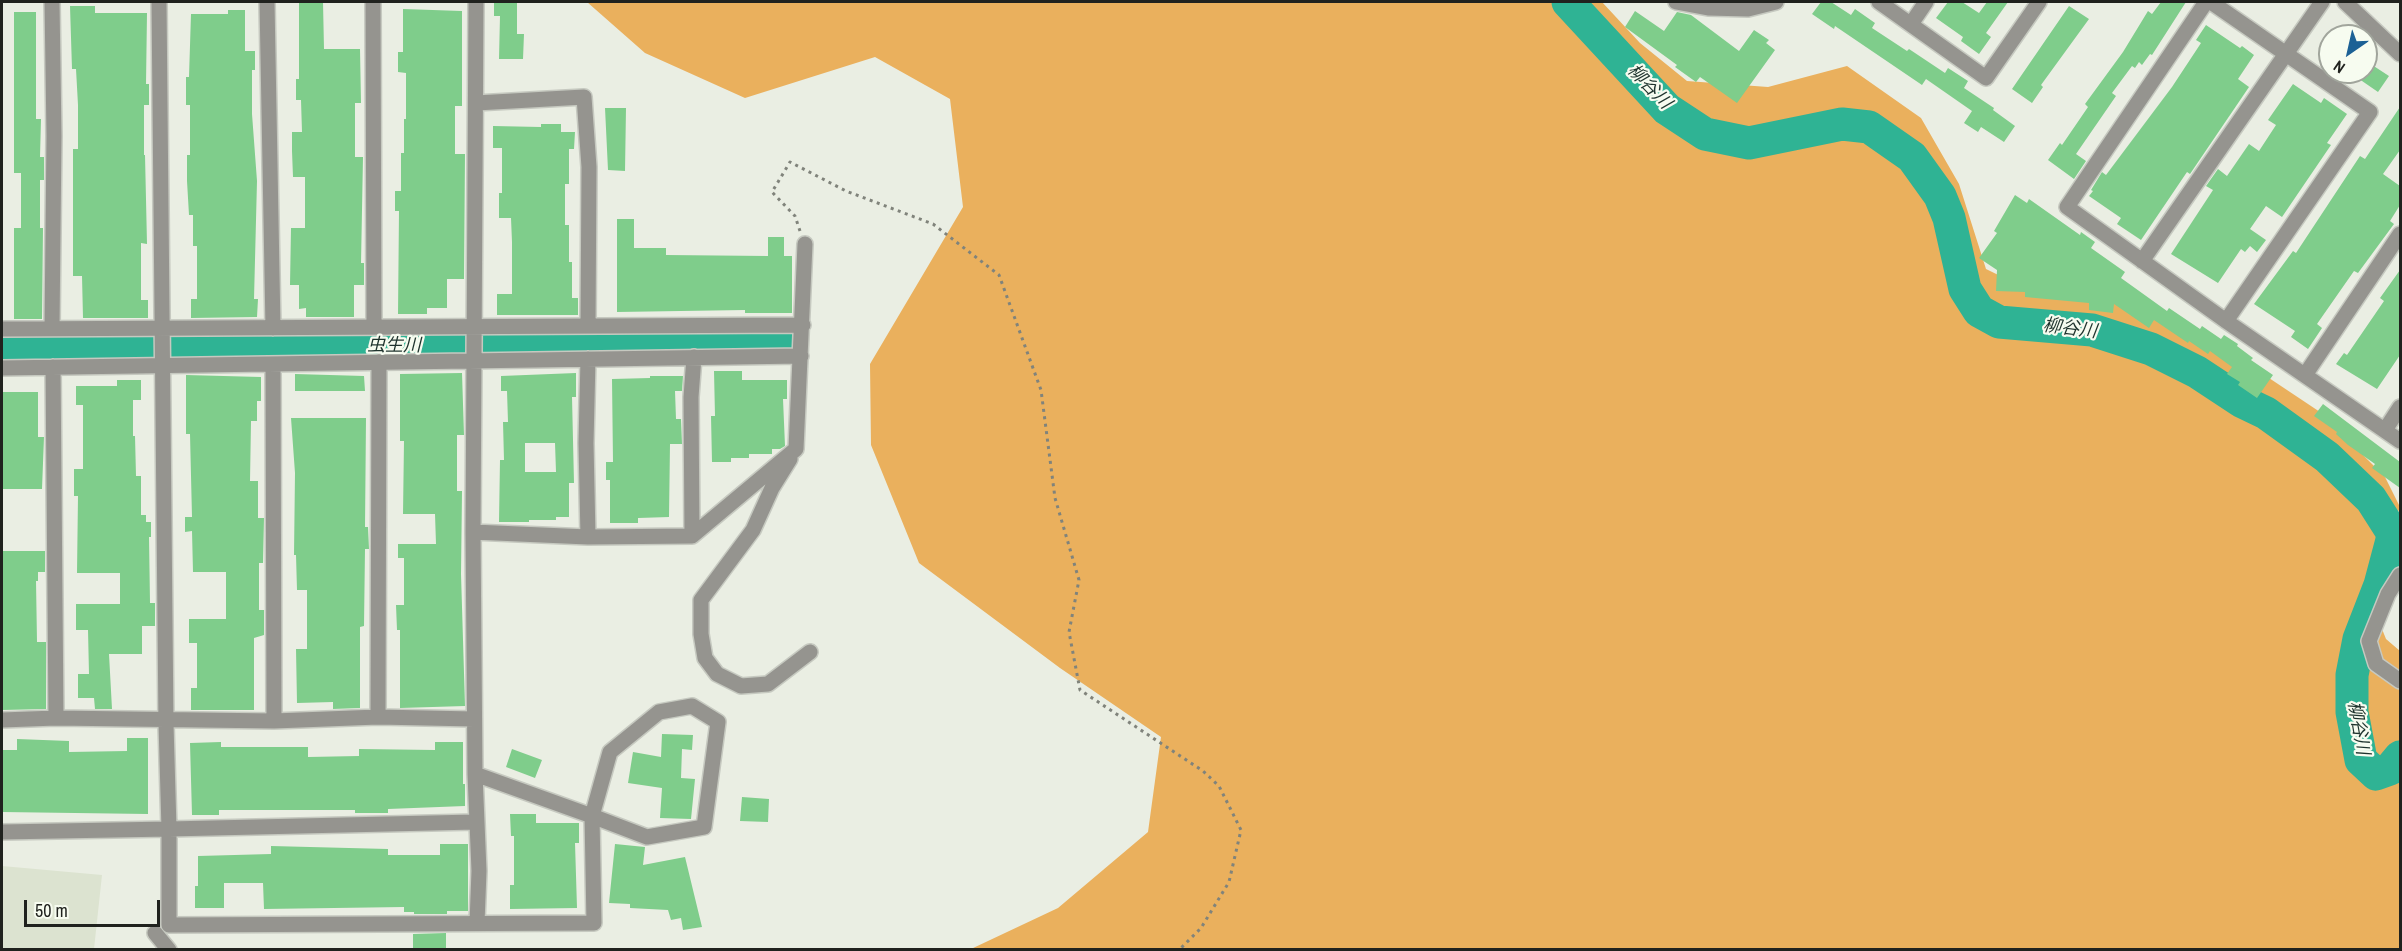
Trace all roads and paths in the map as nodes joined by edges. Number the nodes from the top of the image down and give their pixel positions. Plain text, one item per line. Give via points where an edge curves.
1 (52, 2) edge
2 (159, 2) edge
3 (267, 2) edge
4 (373, 2) edge
5 (476, 2) edge
6 (1676, 2) edge
7 (1776, 2) edge
8 (1879, 2) edge
9 (1926, 2) edge
10 (2039, 2) edge
11 (2206, 2) edge
12 (2211, 2) edge
13 (2322, 2) edge
14 (2345, 2) edge
15 (1911, 24) junction
16 (2286, 53) junction
17 (2400, 54) edge
18 (476, 103) junction
19 (2400, 234) edge
20 (805, 244) joint
21 (2142, 261) junction
22 (2226, 321) junction
23 (803, 325) junction
24 (588, 326) junction
25 (374, 327) junction
26 (474, 327) junction
27 (52, 328) junction
28 (163, 328) junction
29 (273, 328) junction
30 (2, 329) edge
31 (801, 356) junction
32 (694, 357) junction
33 (588, 359) junction
34 (474, 360) junction
35 (379, 362) junction
36 (273, 364) junction
37 (164, 365) junction
38 (53, 367) junction
39 (2, 368) edge
40 (2305, 375) junction
41 (2400, 407) edge
42 (2385, 430) junction
43 (2400, 441) edge
44 (796, 449) junction
45 (473, 532) junction
46 (692, 536) junction
47 (588, 537) junction
48 (2400, 575) edge
49 (810, 652) dead end
50 (2400, 681) edge
51 (378, 717) junction
52 (57, 718) junction
53 (165, 719) junction
54 (474, 719) junction
55 (2, 720) edge
56 (274, 721) junction
57 (475, 774) junction
58 (592, 816) junction
59 (476, 822) junction
60 (169, 829) junction
61 (2, 832) edge
62 (477, 924) junction
63 (155, 950) edge
64 (169, 950) edge
65 (1179, 950) edge

1 - 27 street
2 - 28 street
3 - 29 street
4 - 25 street
5 - 18 street
6 - 7 street via 1748,9
8 - 15 street
9 - 15 street
10 - 15 street via 1986,78
11 - 21 street via 2067,207
12 - 16 street
13 - 16 street
14 - 17 street
16 - 21 street
16 - 22 street via 2370,112
18 - 24 street via 584,97 589,167
18 - 26 street
19 - 40 street
20 - 23 street
20 - 65 path via 795,216 772,192 790,162 846,191 933,225 999,275 1041,390 1056,498 1078,580 1069,632 1080,690 1203,771 1219,786 1241,830 1229,882 1201,928
21 - 22 street
22 - 40 street
23 - 24 street
23 - 31 street
24 - 26 street
25 - 26 street
25 - 29 street
26 - 34 street
27 - 28 street
27 - 30 street
28 - 29 street
28 - 37 street
31 - 32 street
31 - 44 street
32 - 33 street
32 - 46 street
33 - 34 street
33 - 47 street
34 - 35 street
34 - 45 street
35 - 36 street
35 - 51 street
36 - 37 street
36 - 56 street
37 - 38 street
37 - 53 street
38 - 39 street
38 - 52 street
40 - 42 street
41 - 42 street
42 - 43 street
44 - 46 street
44 - 49 street via 753,530 701,600 701,634 705,658 717,674 741,686 768,684
45 - 47 street
45 - 54 street
46 - 47 street
48 - 50 street via 2369,641 2376,664
51 - 54 street
51 - 56 street
52 - 53 street
52 - 55 street
53 - 56 street
53 - 60 street
54 - 57 street
57 - 58 street
57 - 59 street
58 - 58 street via 647,837 704,827 718,722 692,706 659,711 610,752
58 - 62 street via 594,923
59 - 60 street
59 - 62 street
60 - 61 street
60 - 62 street via 169,925
63 - 64 street via 155,933

